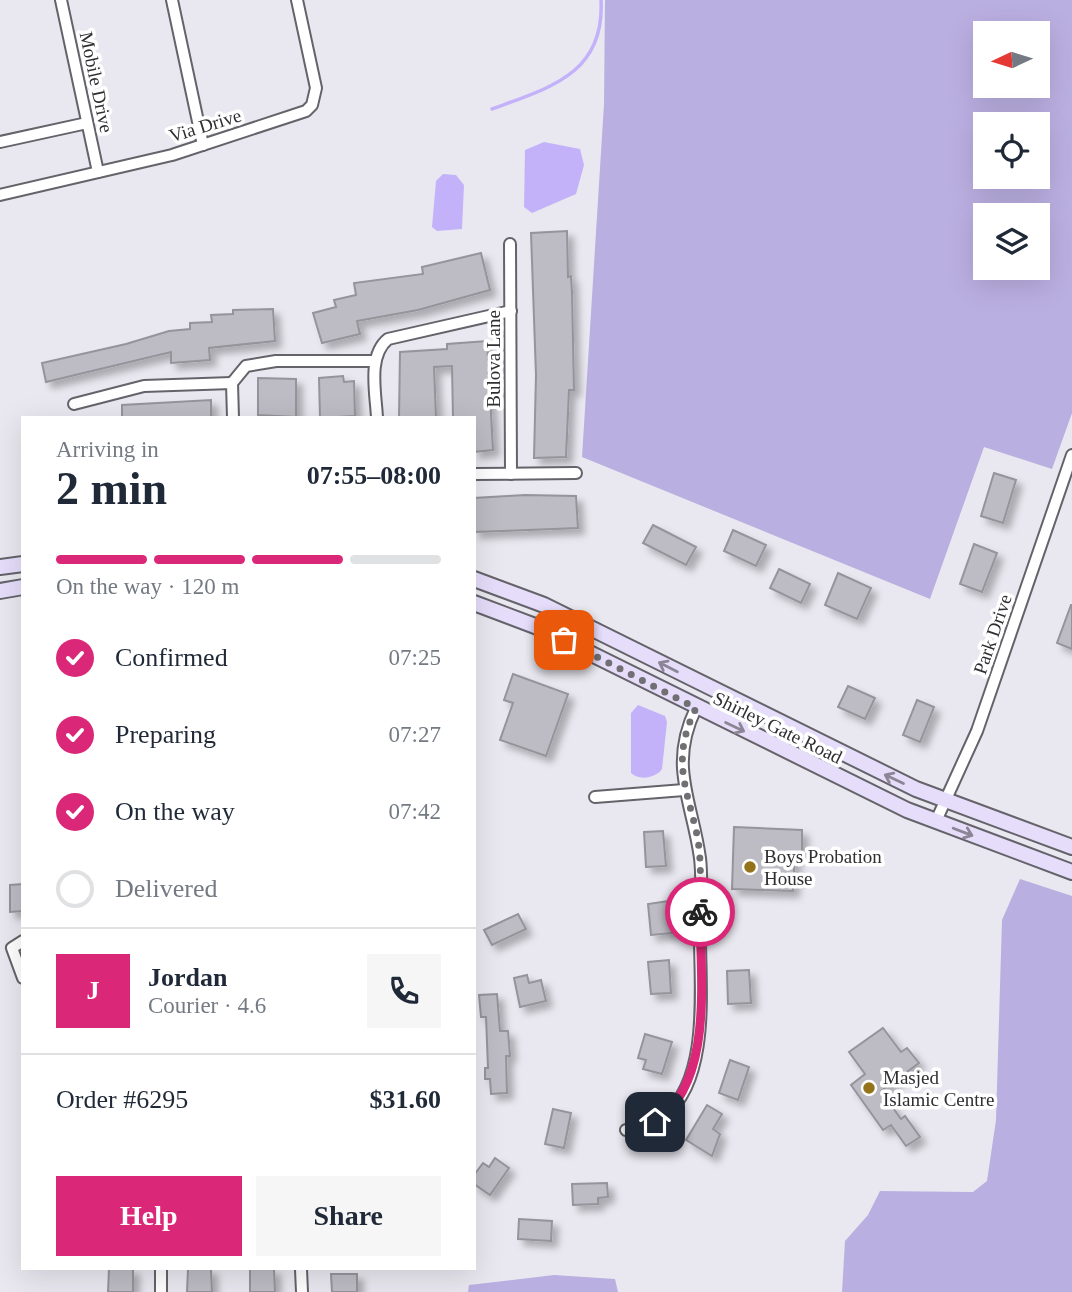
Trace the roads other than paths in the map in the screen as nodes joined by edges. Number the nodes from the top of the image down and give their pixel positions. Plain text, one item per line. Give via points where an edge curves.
1 (61, 0) edge
2 (172, 0) edge
3 (297, 0) edge
4 (87, 123) junction
5 (0, 142) edge
6 (203, 145) junction
7 (98, 172) junction
8 (0, 195) edge
9 (510, 244) dead end
10 (511, 311) junction
11 (375, 361) junction
12 (232, 383) junction
13 (74, 404) dead end
14 (233, 416) edge
15 (377, 416) edge
16 (1072, 455) edge
17 (576, 473) dead end
18 (476, 474) edge
19 (511, 474) junction
20 (21, 564) edge
21 (0, 567) edge
22 (476, 580) edge
23 (21, 587) edge
24 (0, 591) edge
25 (476, 604) edge
26 (696, 708) junction
27 (684, 790) junction
28 (595, 797) dead end
29 (947, 801) junction
30 (936, 821) junction
31 (1072, 847) edge
32 (1072, 872) edge
33 (21, 942) edge
34 (21, 973) edge
35 (626, 1130) dead end
36 (161, 1270) edge
37 (301, 1270) edge
38 (161, 1292) edge
39 (302, 1292) edge

1 - 4 street, Mobile Drive
2 - 6 street
3 - 6 street, Via Drive via 316,88 312,104 300,114
4 - 5 street
4 - 7 street, Mobile Drive
6 - 7 street, Via Drive
7 - 8 street, Via Drive
9 - 10 street, Bulova Lane
10 - 11 street via 388,339
10 - 19 street, Bulova Lane
11 - 12 street via 266,362 246,366
11 - 15 street
12 - 13 street via 144,386
12 - 14 street
16 - 29 street, Park Drive via 977,732
17 - 19 street
18 - 19 street
20 - 21 main road
29 -> 22 main road, Shirley Gate Road via 840,753 544,605
23 - 24 main road
25 - 26 main road, Shirley Gate Road via 544,631
26 - 27 street via 682,746
26 -> 30 main road, Shirley Gate Road
27 - 28 street
27 - 35 street via 700,862 698,1048 687,1083 672,1108 655,1122
29 - 30 street, Park Drive
29 - 31 main road, Shirley Gate Road
30 -> 32 main road, Shirley Gate Road
33 - 34 street via 12,948
36 - 38 street
37 - 39 street

